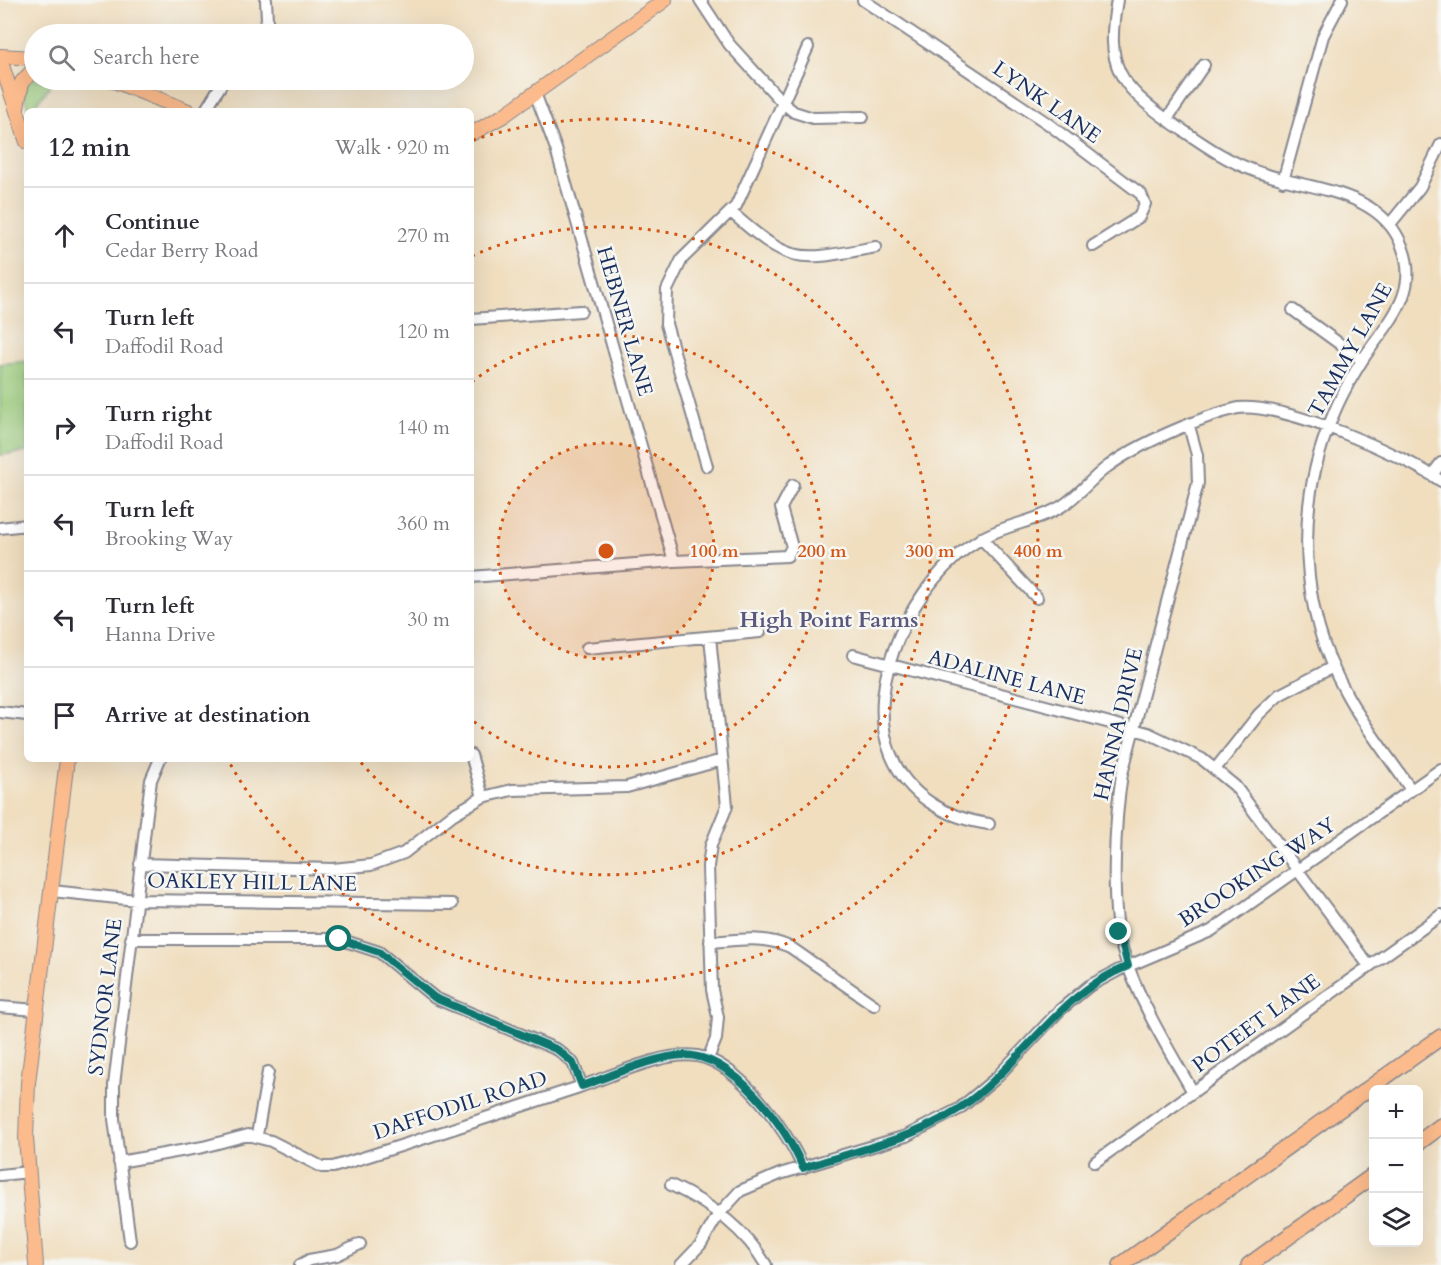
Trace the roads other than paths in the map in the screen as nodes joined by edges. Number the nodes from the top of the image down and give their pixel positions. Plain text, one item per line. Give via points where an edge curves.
1 (266, 0) edge
2 (665, 0) edge
3 (700, 0) edge
4 (863, 0) edge
5 (1117, 0) edge
6 (1342, 0) edge
7 (265, 24) edge
8 (808, 47) dead end
9 (0, 58) edge
10 (24, 58) edge
11 (1204, 65) dead end
12 (24, 80) edge
13 (137, 90) edge
14 (218, 90) edge
15 (535, 93) junction
16 (783, 104) junction
17 (181, 108) edge
18 (207, 108) edge
19 (16, 109) junction
20 (863, 117) dead end
21 (1167, 119) junction
22 (474, 132) edge
23 (24, 133) edge
24 (1441, 144) edge
25 (1284, 181) junction
26 (731, 212) junction
27 (1390, 224) junction
28 (1093, 246) dead end
29 (876, 247) dead end
30 (1293, 310) dead end
31 (581, 311) dead end
32 (474, 319) edge
33 (1362, 360) junction
34 (1189, 426) junction
35 (1328, 428) junction
36 (1441, 463) edge
37 (707, 466) dead end
38 (1437, 478) edge
39 (793, 485) dead end
40 (24, 525) edge
41 (0, 528) edge
42 (981, 538) junction
43 (674, 561) junction
44 (474, 577) edge
45 (1037, 598) dead end
46 (760, 632) dead end
47 (710, 637) junction
48 (587, 648) dead end
49 (853, 655) dead end
50 (890, 665) junction
51 (1333, 667) junction
52 (0, 712) edge
53 (24, 715) edge
54 (1133, 730) junction
55 (722, 760) junction
56 (68, 762) edge
57 (159, 762) edge
58 (473, 762) edge
59 (1216, 768) junction
60 (1441, 769) edge
61 (1412, 790) junction
62 (483, 797) junction
63 (989, 824) dead end
64 (140, 864) junction
65 (1297, 870) junction
66 (52, 891) junction
67 (136, 900) junction
68 (452, 904) dead end
69 (1441, 915) edge
70 (131, 939) junction
71 (710, 942) junction
72 (1128, 966) junction
73 (1369, 966) junction
74 (874, 1005) dead end
75 (0, 1007) edge
76 (36, 1010) junction
77 (1441, 1037) edge
78 (708, 1059) junction
79 (268, 1072) dead end
80 (582, 1086) junction
81 (1193, 1092) junction
82 (1441, 1126) edge
83 (257, 1135) junction
84 (1423, 1140) edge
85 (119, 1162) junction
86 (1095, 1162) dead end
87 (803, 1168) junction
88 (28, 1172) junction
89 (0, 1175) edge
90 (1369, 1179) edge
91 (671, 1185) dead end
92 (718, 1215) junction
93 (130, 1241) dead end
94 (360, 1244) dead end
95 (36, 1265) edge
96 (300, 1265) edge
97 (681, 1265) edge
98 (766, 1265) edge
99 (1121, 1265) edge
100 (1249, 1265) edge

1 - 7 street
2 - 15 main road
3 - 16 street via 729,44
4 - 28 street, LYNK LANE via 1047,123 1141,194 1145,204 1139,217
5 - 21 street, TAMMY LANE via 1112,36 1118,69 1138,97
6 - 25 street via 1323,36
8 - 16 street
9 - 10 main road
9 - 19 main road
11 - 21 street
12 - 19 main road
13 - 17 main road
14 - 18 street
15 - 22 main road
15 - 43 street, HEBNER LANE via 556,149
16 - 20 street via 813,118
16 - 26 street
19 - 23 main road
21 - 25 street, TAMMY LANE via 1232,162
24 - 27 street via 1429,173
25 - 27 street, TAMMY LANE via 1365,203
26 - 29 street via 773,247 794,256 817,258
26 - 37 street via 682,259 671,277 665,301 666,324
27 - 33 street, TAMMY LANE via 1406,258 1407,290 1397,313
30 - 33 street
31 - 32 street
33 - 35 street, TAMMY LANE
34 - 35 street via 1224,411 1255,407
34 - 42 street via 1119,458 1059,508
34 - 54 street, HANNA DRIVE via 1197,455 1196,497
35 - 38 street via 1396,455
35 - 51 street, TAMMY LANE via 1312,486 1308,556 1313,603
36 - 38 street
39 - 43 street via 781,508 792,547 787,556
40 - 41 street
42 - 45 street
42 - 50 street via 945,566 924,591
43 - 44 street
46 - 47 street
47 - 48 street
47 - 55 street
49 - 50 street, ADALINE LANE
50 - 54 street, ADALINE LANE
50 - 63 street via 881,713 888,747 900,773 919,795 942,811
51 - 59 street via 1279,695
51 - 61 street, TAMMY LANE via 1352,703
52 - 53 street
54 - 59 street, ADALINE LANE via 1176,745
54 - 72 street, HANNA DRIVE via 1122,774 1117,819 1117,913
55 - 62 street via 627,787 512,790
55 - 71 street via 727,806 711,845 708,866
56 - 66 main road
57 - 64 street, SYDNOR LANE via 151,780
58 - 62 street
59 - 65 street, ADALINE LANE via 1235,786
60 - 61 street, BROOKING WAY
61 - 65 street, BROOKING WAY
62 - 64 street via 452,815 404,853 371,865 333,868
64 - 67 street, SYDNOR LANE
65 - 72 street, BROOKING WAY via 1211,931
65 - 73 street, ADALINE LANE
66 - 67 street, OAKLEY HILL LANE
66 - 76 main road
67 - 68 street, OAKLEY HILL LANE
67 - 70 street, SYDNOR LANE
69 - 73 street, POTEET LANE
70 - 80 street via 339,939 363,945 379,952 435,998 558,1050 573,1063
70 - 85 street, SYDNOR LANE via 114,1085
71 - 74 street via 765,938 779,942
71 - 78 street via 712,990 718,1017 716,1039
72 - 81 street, HANNA DRIVE
72 - 87 street, BROOKING WAY via 1074,997 995,1079 952,1113 906,1136
73 - 81 street, POTEET LANE
75 - 76 street
76 - 88 main road via 26,1116
77 - 99 highway
78 - 80 street, DAFFODIL ROAD via 673,1056
78 - 87 street via 760,1100 784,1129
79 - 83 street
80 - 83 street, DAFFODIL ROAD via 333,1167 322,1167
81 - 86 street, POTEET LANE
82 - 84 highway
83 - 85 street
85 - 93 street, SYDNOR LANE
87 - 92 street, BROOKING WAY via 740,1191
88 - 89 street
88 - 95 main road
90 - 100 highway
91 - 92 street
92 - 97 street, BROOKING WAY via 701,1244
92 - 98 street via 742,1232
94 - 96 street

